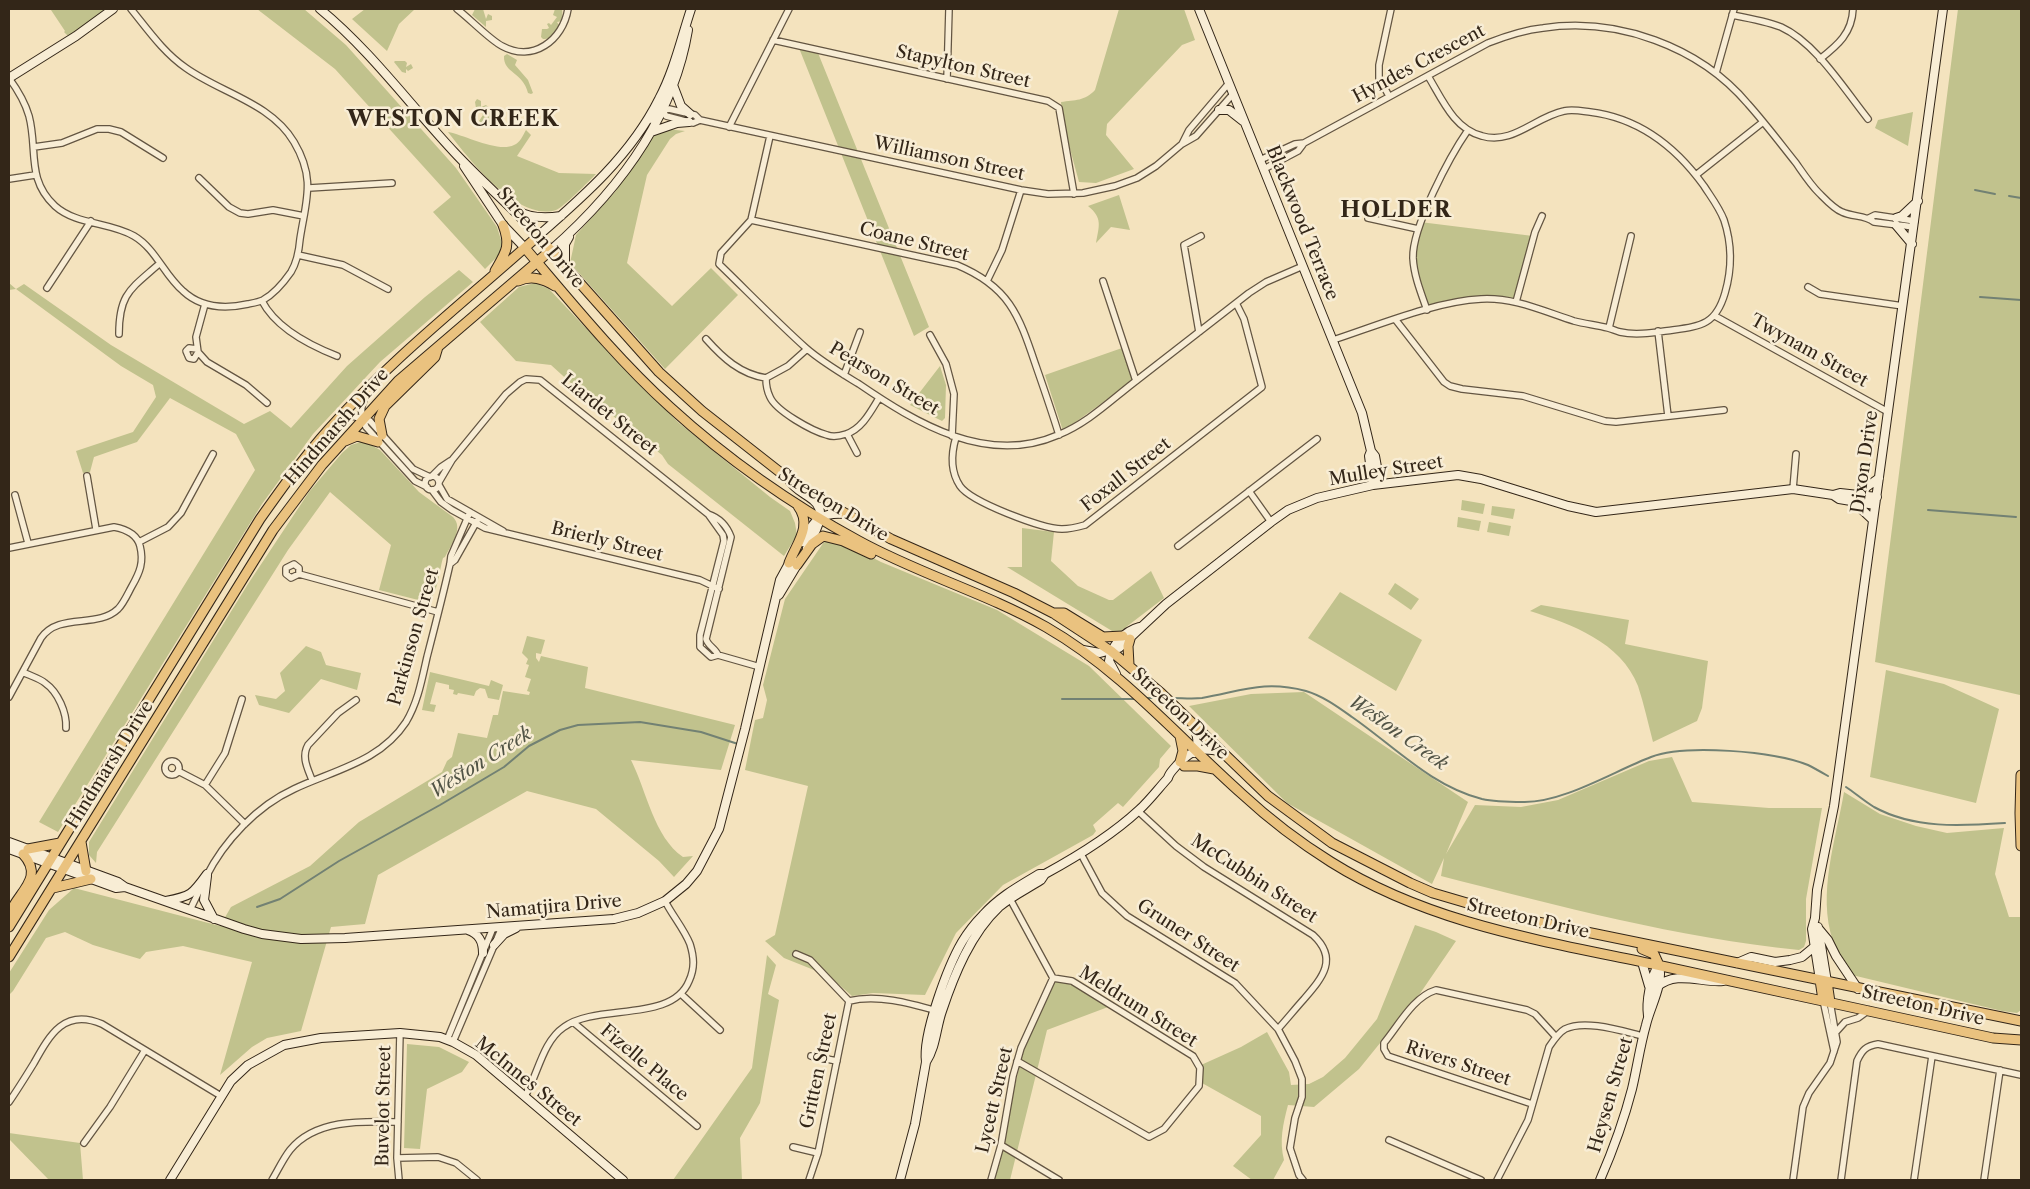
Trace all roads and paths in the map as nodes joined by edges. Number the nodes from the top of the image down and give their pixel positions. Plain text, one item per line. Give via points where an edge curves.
1 (113, 9) edge
2 (131, 9) edge
3 (320, 9) edge
4 (457, 9) edge
5 (568, 9) edge
6 (691, 9) edge
7 (789, 9) edge
8 (949, 9) edge
9 (1199, 9) edge
10 (1391, 9) edge
11 (1853, 9) edge
12 (1943, 9) edge
13 (1733, 12) edge
14 (773, 40) junction
15 (1820, 59) junction
16 (1716, 73) junction
17 (1428, 76) junction
18 (9, 78) edge
19 (948, 79) junction
20 (1229, 83) junction
21 (673, 85) junction
22 (1233, 94) junction
23 (1389, 96) junction
24 (660, 98) junction
25 (1219, 110) junction
26 (663, 111) junction
27 (690, 118) junction
28 (1868, 119) dead end
29 (1763, 122) junction
30 (1245, 123) junction
31 (729, 127) junction
32 (1468, 130) junction
33 (651, 132) junction
34 (770, 136) junction
35 (635, 139) junction
36 (1304, 143) junction
37 (1182, 144) junction
38 (34, 147) junction
39 (456, 154) junction
40 (163, 158) dead end
41 (1260, 160) junction
42 (1264, 169) junction
43 (35, 175) junction
44 (1696, 175) junction
45 (199, 178) dead end
46 (9, 180) edge
47 (392, 183) dead end
48 (309, 188) junction
49 (1021, 190) junction
50 (1074, 194) junction
51 (1918, 200) junction
52 (511, 206) junction
53 (304, 216) junction
54 (561, 216) junction
55 (1542, 216) dead end
56 (1368, 218) dead end
57 (751, 220) junction
58 (91, 221) junction
59 (1896, 222) junction
60 (1914, 224) junction
61 (503, 225) junction
62 (574, 229) junction
63 (1418, 229) junction
64 (538, 236) junction
65 (1201, 236) dead end
66 (1631, 236) dead end
67 (1912, 244) junction
68 (525, 248) junction
69 (550, 250) junction
70 (298, 255) junction
71 (537, 262) junction
72 (160, 263) junction
73 (564, 266) junction
74 (1303, 266) junction
75 (490, 279) junction
76 (1104, 281) dead end
77 (987, 282) junction
78 (513, 283) junction
79 (1808, 287) dead end
80 (47, 288) dead end
81 (560, 288) junction
82 (388, 289) dead end
83 (262, 301) junction
84 (1516, 302) junction
85 (1236, 303) junction
86 (205, 304) junction
87 (1903, 306) junction
88 (1427, 310) junction
89 (1715, 316) junction
90 (1396, 319) junction
91 (1609, 328) junction
92 (860, 332) dead end
93 (1199, 332) junction
94 (1658, 332) junction
95 (119, 334) dead end
96 (930, 335) dead end
97 (706, 339) dead end
98 (1333, 340) junction
99 (439, 344) junction
100 (807, 349) junction
101 (337, 356) dead end
102 (386, 370) junction
103 (844, 375) junction
104 (766, 378) junction
105 (1136, 381) junction
106 (879, 398) junction
107 (267, 403) dead end
108 (1724, 410) dead end
109 (1888, 412) junction
110 (1668, 416) junction
111 (362, 419) junction
112 (329, 429) junction
113 (847, 434) junction
114 (1059, 435) junction
115 (954, 437) junction
116 (1317, 438) dead end
117 (380, 439) junction
118 (340, 444) junction
119 (857, 453) dead end
120 (213, 454) dead end
121 (1796, 454) dead end
122 (452, 460) junction
123 (88, 476) dead end
124 (431, 477) junction
125 (787, 478) junction
126 (1879, 478) junction
127 (439, 483) junction
128 (1377, 484) junction
129 (430, 488) junction
130 (1793, 489) junction
131 (1249, 491) junction
132 (15, 495) dead end
133 (1856, 498) junction
134 (1876, 501) junction
135 (796, 505) junction
136 (470, 512) junction
137 (846, 514) junction
138 (479, 517) junction
139 (819, 518) junction
140 (467, 519) junction
141 (1873, 520) junction
142 (1271, 522) junction
143 (476, 524) junction
144 (96, 529) junction
145 (507, 533) junction
146 (139, 542) junction
147 (28, 544) junction
148 (1178, 546) dead end
149 (9, 548) edge
150 (900, 562) junction
151 (450, 564) junction
152 (793, 564) junction
153 (299, 574) dead end
154 (700, 580) junction
155 (718, 580) junction
156 (716, 588) junction
157 (438, 612) junction
158 (1053, 613) junction
159 (1127, 637) junction
160 (1081, 650) junction
161 (1111, 651) junction
162 (718, 655) junction
163 (1129, 665) junction
164 (760, 667) junction
165 (24, 672) junction
166 (1121, 681) junction
167 (9, 697) edge
168 (242, 699) dead end
169 (356, 700) dead end
170 (1192, 722) junction
171 (66, 728) dead end
172 (1179, 734) junction
173 (1196, 750) junction
174 (1223, 752) junction
175 (1182, 764) junction
176 (1217, 770) junction
177 (178, 772) dead end
178 (2021, 774) edge
179 (312, 780) junction
180 (205, 785) junction
181 (1138, 811) junction
182 (245, 824) junction
183 (2020, 835) edge
184 (9, 842) edge
185 (60, 842) junction
186 (82, 842) junction
187 (2021, 846) edge
188 (9, 849) edge
189 (26, 852) junction
190 (1081, 854) junction
191 (49, 860) junction
192 (66, 867) junction
193 (86, 871) junction
194 (207, 874) junction
195 (92, 879) junction
196 (53, 888) junction
197 (125, 888) junction
198 (1008, 896) junction
199 (164, 901) junction
200 (665, 901) junction
201 (190, 910) junction
202 (1815, 918) junction
203 (214, 919) junction
204 (9, 926) edge
205 (517, 926) junction
206 (502, 927) junction
207 (493, 928) junction
208 (1818, 928) junction
209 (468, 930) junction
210 (1604, 937) junction
211 (494, 946) junction
212 (1814, 947) junction
213 (483, 953) junction
214 (1682, 953) junction
215 (796, 954) dead end
216 (9, 957) edge
217 (1642, 962) junction
218 (1737, 963) junction
219 (1659, 965) junction
220 (1053, 978) junction
221 (1730, 980) junction
222 (1823, 981) junction
223 (1657, 987) junction
224 (1858, 988) junction
225 (1650, 993) junction
226 (681, 994) junction
227 (849, 1001) junction
228 (1827, 1001) junction
229 (1869, 1010) junction
230 (938, 1011) junction
231 (2021, 1015) edge
232 (1648, 1016) junction
233 (2004, 1019) junction
234 (2021, 1021) edge
235 (573, 1022) junction
236 (1278, 1029) junction
237 (720, 1030) dead end
238 (1836, 1032) junction
239 (400, 1033) junction
240 (1643, 1036) junction
241 (1556, 1037) junction
242 (2011, 1040) junction
243 (2021, 1040) edge
244 (450, 1041) junction
245 (2021, 1045) edge
246 (145, 1050) junction
247 (1834, 1050) junction
248 (812, 1056) dead end
249 (1932, 1056) junction
250 (837, 1061) junction
251 (1017, 1061) junction
252 (2000, 1070) junction
253 (2021, 1075) edge
254 (221, 1096) junction
255 (525, 1096) junction
256 (9, 1102) edge
257 (1532, 1104) junction
258 (398, 1122) junction
259 (697, 1126) dead end
260 (1389, 1140) dead end
261 (84, 1143) dead end
262 (1000, 1145) junction
263 (793, 1147) dead end
264 (818, 1153) junction
265 (398, 1158) junction
266 (170, 1180) edge
267 (272, 1180) edge
268 (399, 1180) edge
269 (477, 1180) edge
270 (623, 1180) edge
271 (809, 1180) edge
272 (900, 1180) edge
273 (991, 1180) edge
274 (1059, 1180) edge
275 (1304, 1180) edge
276 (1481, 1180) edge
277 (1497, 1180) edge
278 (1600, 1180) edge
279 (1793, 1180) edge
280 (1841, 1180) edge
281 (1914, 1180) edge
282 (1984, 1180) edge

1 - 18 main road
2 - 48 street via 173,59 251,104 284,128 301,155 308,172
3 - 39 main road, Streeton Drive via 372,58
4 - 5 street via 502,47 520,51 541,48 557,36
6 - 21 main road, Hindmarsh Drive
6 - 24 main road, Hindmarsh Drive
7 - 14 street
8 - 19 street
9 - 20 main road, Blackwood Terrace
10 - 23 street via 1379,65 1379,78
11 - 15 street via 1847,35
12 - 51 main road, Dixon Drive
13 - 15 street via 1781,28 1804,43
13 - 16 street
14 - 19 street, Stapylton Street
14 - 31 street
15 - 28 street
16 - 17 street, Hyndes Crescent via 1681,51 1652,39 1614,28 1582,26 1543,28 1507,36
16 - 29 street, Hyndes Crescent
17 - 23 street, Hyndes Crescent
17 - 32 street via 1454,119
18 - 38 street via 26,109
19 - 50 street, Stapylton Street via 1048,101 1059,108
20 - 22 main road, Blackwood Terrace
20 - 37 street, Williamson Street via 1189,130
21 - 26 main road, Hindmarsh Drive
21 - 27 main road via 681,106
22 - 25 street, Williamson Street
22 - 30 main road, Blackwood Terrace
23 - 36 street, Hyndes Crescent
24 - 26 street
24 - 35 main road, Hindmarsh Drive
25 - 30 main road via 1229,110
25 - 37 street, Williamson Street via 1196,136
26 - 27 street, Williamson Street via 669,109
26 - 33 main road, Hindmarsh Drive
26 - 35 street via 657,111
27 - 31 street, Williamson Street via 695,115 700,120
27 - 33 main road
29 - 44 street
29 - 59 street, Hyndes Crescent via 1818,192 1842,212 1869,218 1875,215
30 - 41 main road, Blackwood Terrace
31 - 34 street, Williamson Street
32 - 44 street via 1487,137 1503,138 1566,111 1604,114 1634,124 1659,138
32 - 63 street via 1446,166
33 - 62 main road, Hindmarsh Drive via 626,171
34 - 49 street, Williamson Street
34 - 57 street, Pearson Street
35 - 54 main road, Hindmarsh Drive via 592,188
36 - 41 street, Hyndes Crescent
36 - 42 street, Hyndes Crescent via 1298,151
37 - 50 street, Williamson Street via 1136,178 1100,190
38 - 40 street via 62,143 97,129 109,129 121,132
38 - 43 street
39 - 52 main road, Streeton Drive
39 - 61 main road, Streeton Drive
41 - 42 main road, Blackwood Terrace
42 - 74 main road, Blackwood Terrace
43 - 46 street
43 - 58 street via 56,207
44 - 89 street via 1718,207 1729,242 1728,280
45 - 53 street via 229,207 240,213 273,210
47 - 48 street
48 - 53 street
49 - 50 street, Williamson Street
49 - 77 street via 1002,250
51 - 59 main road
51 - 60 main road, Dixon Drive
52 - 54 main road via 522,214 548,218
52 - 64 main road, Streeton Drive
53 - 70 street
54 - 64 main road, Hindmarsh Drive
55 - 84 street
56 - 63 street
57 - 77 street, Coane Street via 957,266
57 - 100 street, Pearson Street via 721,253 719,264
58 - 72 street via 132,235
58 - 80 street
59 - 60 street, Hyndes Crescent
59 - 67 main road
60 - 67 main road, Dixon Drive
61 - 68 main road, Streeton Drive
61 - 75 main road via 507,237 506,254
62 - 69 main road, Hindmarsh Drive
62 - 73 main road via 565,244
63 - 88 street via 1413,265
64 - 68 main road, Hindmarsh Drive
64 - 69 main road, Streeton Drive
65 - 93 street via 1184,245
66 - 91 street
67 - 87 main road, Dixon Drive
68 - 71 main road, Streeton Drive
68 - 75 main road, Hindmarsh Drive
69 - 71 main road, Hindmarsh Drive
69 - 73 main road, Streeton Drive
70 - 82 street via 343,265
70 - 83 street via 285,280
71 - 78 main road, Hindmarsh Drive
71 - 81 main road, Streeton Drive
72 - 86 street via 183,292
72 - 95 street via 132,288 123,301 119,313
73 - 125 main road, Streeton Drive via 659,372 702,411
74 - 85 street, Pearson Street via 1266,282
74 - 98 main road, Blackwood Terrace
75 - 102 main road, Hindmarsh Drive
76 - 105 street
77 - 114 street, Coane Street via 1019,318
78 - 81 main road via 528,277
78 - 99 main road, Hindmarsh Drive
79 - 87 street via 1820,294
81 - 135 main road, Streeton Drive via 621,358 669,406 733,460
83 - 86 street via 236,307
83 - 101 street via 276,322 317,349
84 - 88 street via 1480,299
84 - 91 street
85 - 93 street, Pearson Street
85 - 115 street, Foxall Street via 1244,319 1262,387 1085,525 1062,529 1036,524 966,493 952,466
86 - 107 street via 196,337 197,351 207,362 246,385
87 - 109 main road, Dixon Drive
88 - 90 street
89 - 94 street via 1696,326
89 - 109 street, Twynam Street
90 - 98 street
90 - 110 street via 1444,382 1456,388 1523,396 1605,422
91 - 94 street via 1629,333
92 - 103 street
93 - 105 street, Pearson Street
94 - 110 street
96 - 115 street via 946,364 954,394
97 - 104 street via 723,358 742,371
98 - 128 main road, Blackwood Terrace via 1362,413 1371,452 1376,456
99 - 111 main road, Hindmarsh Drive
99 - 117 main road via 435,357 384,406 379,420
100 - 103 street, Pearson Street
100 - 104 street via 788,366
102 - 111 street via 363,400
102 - 112 main road, Hindmarsh Drive
103 - 106 street, Pearson Street
104 - 113 street via 770,398 789,415 828,436
105 - 114 street, Pearson Street via 1094,414
106 - 113 street via 861,424
106 - 115 street, Pearson Street
108 - 110 street
109 - 126 main road, Dixon Drive
111 - 112 street via 349,417
111 - 117 street, Brierly Street via 370,421
111 - 118 main road, Hindmarsh Drive
112 - 185 main road, Hindmarsh Drive via 260,519
113 - 119 street
114 - 115 street, Pearson Street via 1001,446
116 - 131 street
117 - 118 main road via 356,436
117 - 124 street, Brierly Street via 413,469
117 - 129 street, Brierly Street via 415,482
118 - 186 main road, Hindmarsh Drive via 273,530
120 - 146 street via 181,513 168,527
121 - 130 street
122 - 124 street, Liardet Street
122 - 127 street, Liardet Street
122 - 155 street, Liardet Street via 515,386 526,379 540,380 708,514 724,541
123 - 144 street
124 - 127 street, Brierly Street via 436,477
124 - 129 street via 426,481
125 - 137 main road, Streeton Drive
125 - 139 main road via 795,489 814,500 819,507
126 - 133 main road
126 - 134 main road, Dixon Drive
127 - 129 street
127 - 136 street, Brierly Street via 447,499
128 - 130 main road, Mulley Street via 1458,475 1596,512
128 - 142 main road, Mulley Street via 1317,498 1288,510
129 - 140 street, Brierly Street via 443,504
130 - 133 main road, Mulley Street via 1832,495 1840,493
131 - 142 street
131 - 148 street
132 - 147 street
133 - 134 main road, Mulley Street
133 - 141 main road
134 - 141 main road, Dixon Drive
135 - 139 main road, Streeton Drive
135 - 152 main road via 805,522
136 - 138 street, Brierly Street
136 - 140 street, Parkinson Street
137 - 139 main road via 831,513
137 - 158 main road, Streeton Drive via 890,539
138 - 143 street, Parkinson Street
138 - 145 street, Brierly Street
139 - 150 main road, Streeton Drive
139 - 152 main road, Namatjira Drive via 812,525
140 - 143 street, Brierly Street
140 - 151 street, Parkinson Street
141 - 202 main road, Dixon Drive via 1834,806 1817,890
142 - 159 main road, Mulley Street via 1141,626 1134,628
143 - 145 street, Brierly Street
143 - 151 street, Parkinson Street
144 - 146 street via 119,528
144 - 147 street
145 - 154 street, Brierly Street
146 - 165 street via 142,555 140,574 119,608 106,616 51,628 41,638
147 - 149 street
150 - 152 main road via 882,560 843,541 823,536
150 - 160 main road, Streeton Drive via 1008,608
151 - 157 street, Parkinson Street
152 - 164 main road, Namatjira Drive via 780,580
153 - 157 street
154 - 155 street, Brierly Street
154 - 156 street, Brierly Street
155 - 156 street, Liardet Street
156 - 162 street, Liardet Street via 706,639
156 - 162 street, Liardet Street via 699,644 708,656
157 - 179 street, Parkinson Street via 417,698 405,723 384,747 358,764
158 - 159 main road via 1064,613 1103,637
158 - 161 main road, Streeton Drive
159 - 161 main road, Mulley Street via 1119,648
159 - 163 main road
160 - 161 main road via 1095,653
160 - 166 main road, Streeton Drive
161 - 163 main road, Streeton Drive
161 - 166 main road via 1110,666
162 - 164 street
163 - 170 main road, Streeton Drive
164 - 200 main road, Namatjira Drive via 714,840 697,871
165 - 167 street
165 - 171 street via 53,690 67,717
166 - 172 main road, Streeton Drive
168 - 180 street via 225,753
169 - 179 street via 338,713 305,750
170 - 173 main road via 1198,740
170 - 174 main road, Streeton Drive
172 - 173 main road, Streeton Drive
172 - 175 main road
173 - 174 main road via 1208,748
173 - 175 main road
173 - 176 main road, Streeton Drive
174 - 210 main road, Streeton Drive via 1268,796 1332,843 1410,883 1518,918
175 - 176 main road
175 - 181 main road
176 - 217 main road, Streeton Drive via 1280,826 1332,863 1400,899 1436,913 1516,934
177 - 180 street
178 - 183 main road
179 - 182 street, Parkinson Street via 260,811
180 - 182 street
181 - 190 main road
181 - 236 street, McCubbin Street via 1204,867 1313,935 1321,944 1326,957 1324,975
182 - 194 street, Parkinson Street
183 - 187 main road
184 - 189 main road, Namatjira Drive
185 - 189 main road
185 - 191 main road, Hindmarsh Drive
186 - 192 main road, Hindmarsh Drive
186 - 193 main road
188 - 189 main road, Namatjira Drive
189 - 191 main road, Namatjira Drive
189 - 204 main road via 32,869 31,880 9,914
190 - 198 main road via 1045,874 1039,874
190 - 236 street, Gruner Street via 1102,894 1127,916 1235,983
191 - 192 main road, Namatjira Drive
191 - 204 main road, Hindmarsh Drive
192 - 193 main road, Namatjira Drive
192 - 195 main road, Namatjira Drive
192 - 196 main road, Hindmarsh Drive
193 - 197 main road, Namatjira Drive via 118,882
194 - 199 main road via 194,893
194 - 201 street, Parkinson Street
194 - 203 main road via 204,900
195 - 196 main road
195 - 197 main road, Namatjira Drive
196 - 216 main road, Hindmarsh Drive
197 - 199 main road, Namatjira Drive
198 - 220 street
198 - 230 main road via 984,913 961,944
199 - 201 main road, Namatjira Drive
200 - 205 main road, Namatjira Drive via 614,919
200 - 226 street via 694,957 692,974
201 - 203 main road, Namatjira Drive
202 - 208 main road, Dixon Drive
202 - 212 main road, Dixon Drive via 1812,929
203 - 209 main road, Namatjira Drive via 262,934 322,940
205 - 206 main road, Namatjira Drive
205 - 211 main road
206 - 207 main road, Namatjira Drive
206 - 211 street
207 - 209 main road, Namatjira Drive
207 - 213 street
208 - 222 main road, Dixon Drive
208 - 224 main road
209 - 213 main road via 482,942
210 - 214 main road, Streeton Drive
210 - 219 main road via 1618,944 1650,951
211 - 244 street
212 - 218 main road via 1802,957 1790,960 1775,962 1751,957
212 - 222 main road, Dixon Drive
213 - 244 street
214 - 218 main road, Streeton Drive
214 - 219 main road via 1669,955
215 - 227 street via 810,960
217 - 219 main road, Streeton Drive
217 - 225 main road
218 - 222 main road, Streeton Drive
219 - 221 main road, Streeton Drive
219 - 223 main road, Heysen Street via 1661,972
219 - 225 main road, Heysen Street
220 - 251 street, Lycett Street
220 - 251 street, Meldrum Street via 1072,981 1192,1056 1200,1068 1199,1086 1164,1130 1150,1137
221 - 223 main road via 1672,979
221 - 228 main road, Streeton Drive
222 - 224 main road, Streeton Drive
222 - 228 main road, Dixon Drive
223 - 232 main road, Heysen Street
224 - 233 main road, Streeton Drive
225 - 232 main road, Heysen Street
226 - 235 street via 656,1006
226 - 237 street
227 - 230 street, Gritten Street via 864,997
227 - 250 street, Gritten Street
228 - 229 main road, Streeton Drive
228 - 238 street
228 - 247 street via 1830,1042
229 - 238 street via 1845,1022
229 - 242 main road, Streeton Drive
230 - 272 main road via 924,1053 926,1062 915,1124
231 - 233 main road
232 - 240 main road, Heysen Street
233 - 234 main road, Streeton Drive
235 - 255 street via 553,1038
235 - 259 street, Fizelle Place
236 - 275 street, Gruner Street via 1302,1079 1302,1097 1290,1148 1299,1175
238 - 247 street
239 - 244 main road, McInnes Street via 429,1035
239 - 254 main road, McInnes Street via 321,1038 284,1045 248,1065
239 - 258 street, Buvelot Street
240 - 241 street via 1580,1026 1565,1030
240 - 278 main road, Heysen Street via 1620,1132
241 - 257 street via 1549,1047
241 - 257 street, Rivers Street via 1535,1014 1527,1010 1436,990 1426,993 1413,1005 1384,1043 1388,1056
242 - 243 main road, Streeton Drive
242 - 245 main road
244 - 255 main road, McInnes Street via 476,1055
246 - 254 street
246 - 256 street via 94,1021 83,1018 64,1023 50,1036
246 - 261 street
247 - 279 street via 1830,1063 1803,1107
248 - 250 street
249 - 252 street
249 - 280 street via 1878,1044 1862,1050 1857,1061
249 - 281 street
250 - 264 street, Gritten Street
251 - 262 street, Lycett Street
252 - 253 street
252 - 282 street
254 - 266 main road, McInnes Street
255 - 270 main road, McInnes Street
257 - 277 street via 1528,1120
258 - 265 street, Buvelot Street
258 - 267 street via 337,1123 307,1136 290,1151
260 - 276 street
262 - 273 street, Lycett Street
262 - 274 street
263 - 264 street
264 - 271 street, Gritten Street
265 - 268 street, Buvelot Street
265 - 269 street via 438,1157 456,1163

